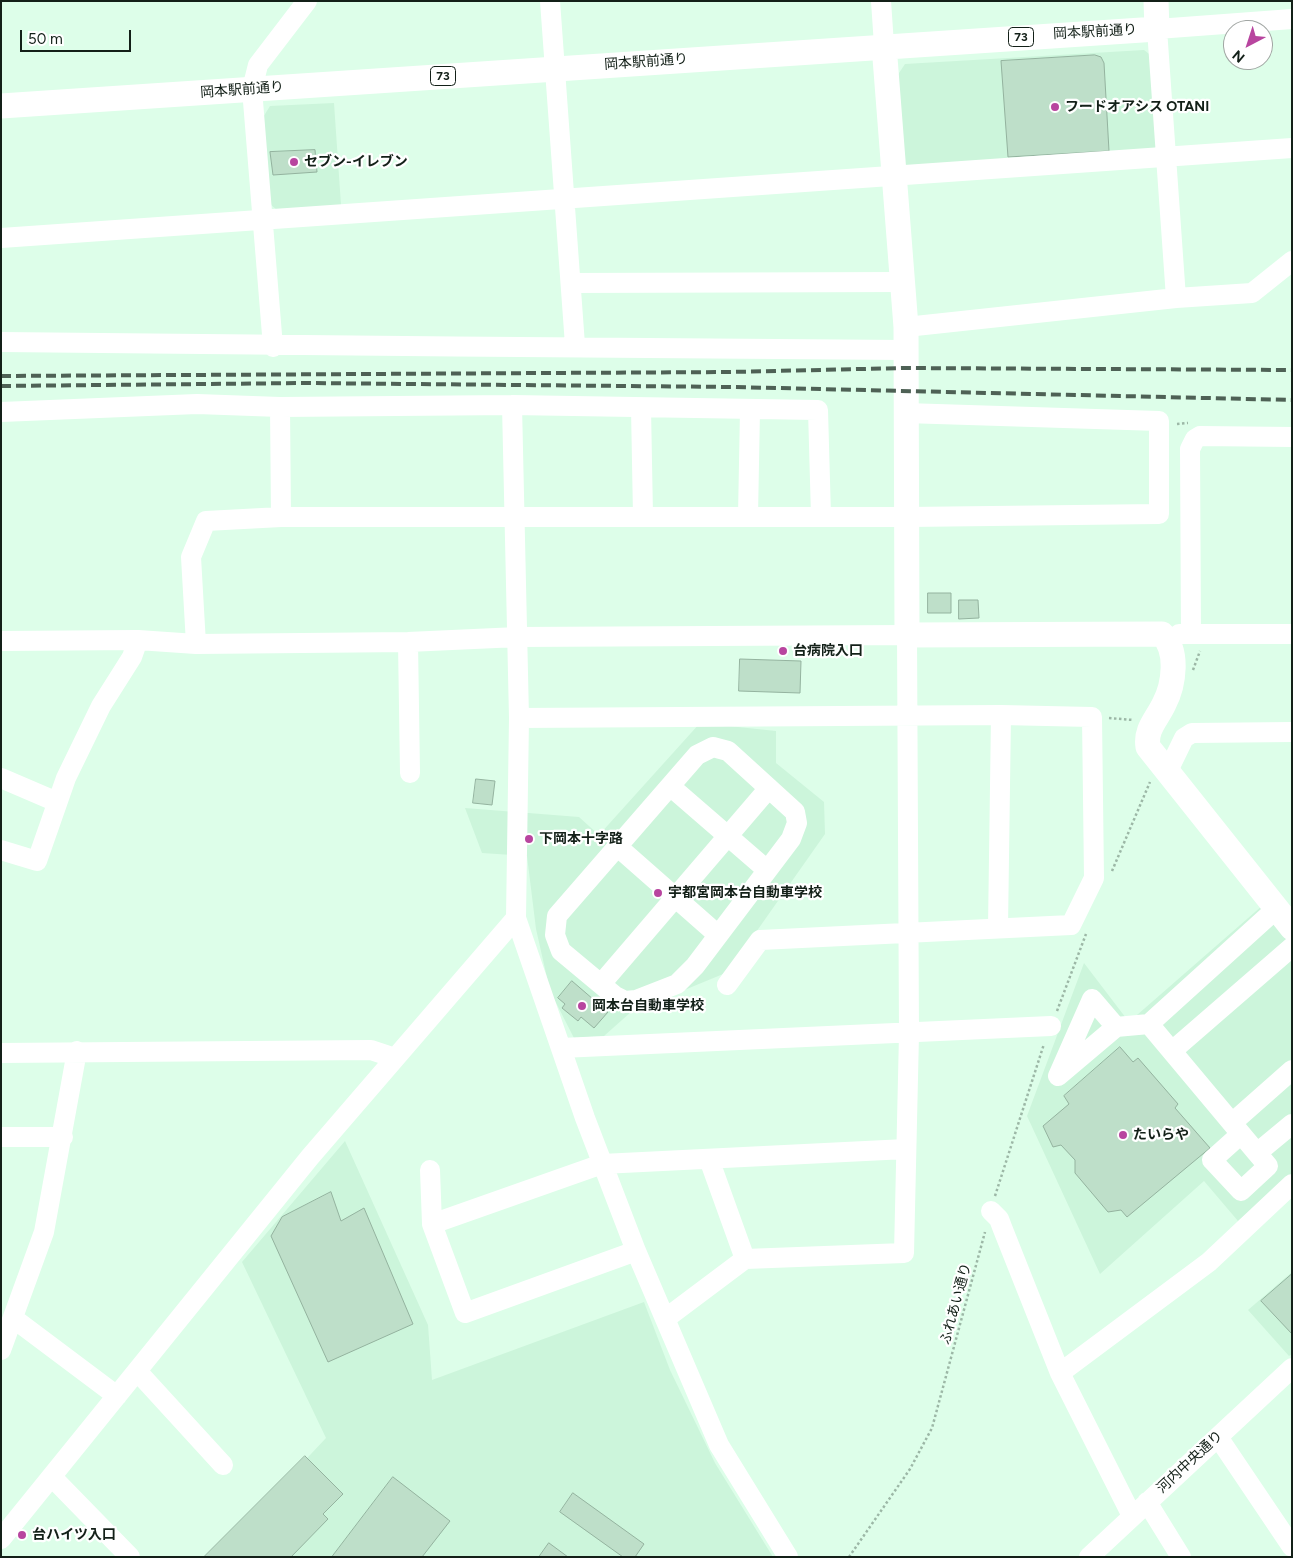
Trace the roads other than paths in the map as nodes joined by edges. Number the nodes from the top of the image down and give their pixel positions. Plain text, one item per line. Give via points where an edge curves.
1 (307, 1) edge
2 (550, 1) edge
3 (881, 1) edge
4 (1156, 1) edge
5 (1292, 19) edge
6 (1157, 28) junction
7 (884, 45) junction
8 (554, 68) junction
9 (252, 89) junction
10 (1, 106) edge
11 (1292, 148) edge
12 (1167, 156) junction
13 (894, 177) junction
14 (566, 198) junction
15 (263, 220) junction
16 (1, 238) edge
17 (1292, 261) edge
18 (571, 282) junction
19 (902, 282) junction
20 (1176, 298) junction
21 (906, 339) junction
22 (1, 342) edge
23 (575, 345) junction
24 (273, 347) junction
25 (512, 405) junction
26 (280, 407) junction
27 (642, 408) junction
28 (750, 410) junction
29 (1, 412) edge
30 (905, 413) junction
31 (1292, 437) edge
32 (643, 516) junction
33 (748, 516) junction
34 (822, 516) junction
35 (281, 517) junction
36 (908, 517) junction
37 (513, 518) junction
38 (1191, 633) junction
39 (1162, 634) junction
40 (1292, 634) edge
41 (907, 635) junction
42 (518, 637) junction
43 (138, 640) junction
44 (1, 641) edge
45 (408, 642) junction
46 (196, 644) junction
47 (1000, 715) junction
48 (909, 716) junction
49 (519, 718) junction
50 (718, 718) junction
51 (1292, 732) edge
52 (713, 747) junction
53 (410, 773) dead end
54 (1167, 773) junction
55 (1, 778) edge
56 (670, 786) junction
57 (769, 788) junction
58 (57, 802) junction
59 (728, 836) junction
60 (618, 847) junction
61 (1, 850) edge
62 (767, 870) junction
63 (675, 898) junction
64 (516, 918) junction
65 (1284, 919) edge
66 (998, 928) junction
67 (909, 932) junction
68 (718, 935) junction
69 (1292, 947) edge
70 (600, 984) junction
71 (727, 985) dead end
72 (1149, 1024) junction
73 (1116, 1027) dead end
74 (1048, 1032) road end
75 (909, 1034) junction
76 (561, 1048) junction
77 (77, 1051) junction
78 (1172, 1051) junction
79 (1, 1053) edge
80 (395, 1058) junction
81 (1292, 1070) edge
82 (1292, 1124) edge
83 (1237, 1129) junction
84 (63, 1136) junction
85 (2, 1137) edge
86 (906, 1150) junction
87 (1257, 1153) junction
88 (709, 1159) junction
89 (602, 1164) junction
90 (430, 1170) dead end
91 (1292, 1184) edge
92 (991, 1211) road end
93 (432, 1224) junction
94 (636, 1252) junction
95 (745, 1259) junction
96 (13, 1318) junction
97 (665, 1319) junction
98 (1, 1350) edge
99 (1292, 1368) edge
100 (137, 1371) junction
101 (1060, 1373) junction
102 (117, 1396) junction
103 (1218, 1437) junction
104 (223, 1465) dead end
105 (52, 1477) junction
106 (1147, 1502) junction
107 (1132, 1516) junction
108 (1, 1539) edge
109 (1292, 1547) edge
110 (130, 1557) edge
111 (788, 1557) edge
112 (1089, 1557) edge
113 (1181, 1557) edge

1 - 9 street via 258,65
2 - 8 street
3 - 7 street
4 - 6 main road
5 - 6 street, 岡本駅前通り
6 - 7 main road, 岡本駅前通り / 73
6 - 12 street
7 - 8 main road, 岡本駅前通り / 73
7 - 13 main road
8 - 9 main road, 岡本駅前通り / 73
8 - 14 street
9 - 10 main road, 岡本駅前通り / 73
9 - 15 street
11 - 12 street
12 - 13 street
12 - 20 street
13 - 14 street
13 - 19 main road
14 - 15 street
14 - 18 street
15 - 16 street
15 - 24 street
17 - 20 street via 1252,293
18 - 19 street
18 - 23 street
19 - 21 main road
20 - 21 street
21 - 23 street
21 - 30 main road
22 - 24 street
23 - 24 street
25 - 26 street
25 - 27 street
25 - 37 street
26 - 29 street via 197,404
26 - 35 street
27 - 28 street
27 - 32 street
28 - 33 street
28 - 34 street via 818,410
30 - 36 main road
30 - 36 street via 1159,421 1159,514
31 - 38 street via 1200,436 1192,443
32 - 33 street
32 - 37 street
33 - 34 street
34 - 36 street
35 - 37 street
35 - 46 street via 206,521 191,557
36 - 41 main road
37 - 42 street
38 - 39 street
38 - 40 street
39 - 41 main road
39 - 54 main road via 1172,653 1171,679 1165,703 1147,739 1148,747
41 - 42 street
41 - 48 street
42 - 45 street
42 - 49 street
43 - 44 street
43 - 46 street
43 - 58 street via 132,657 101,706
45 - 46 street
45 - 53 street
47 - 48 street
47 - 66 street
47 - 66 street via 1092,717 1094,878 1071,925
48 - 50 street
48 - 67 street
49 - 50 street
49 - 64 street
50 - 52 street via 718,736
51 - 54 street via 1192,733 1184,738
52 - 56 street via 697,755
52 - 57 street via 728,751
54 - 65 main road
55 - 58 street
56 - 59 street
56 - 60 street
57 - 59 street
57 - 62 street via 796,812 797,823 790,839
58 - 61 street via 36,861
59 - 62 street
59 - 63 street
60 - 63 street
60 - 70 street via 558,916 555,935 560,950
62 - 68 street
63 - 68 street
63 - 70 street
64 - 76 street
64 - 80 street
65 - 72 street
66 - 67 street
67 - 71 street via 760,940
67 - 75 street
68 - 70 street via 677,984 625,1001
69 - 78 street
72 - 73 street
72 - 78 street
74 - 75 street
75 - 76 street
75 - 86 street
76 - 89 street
77 - 79 street
77 - 80 street via 371,1050
77 - 84 street
78 - 83 street
80 - 100 street via 310,1157
81 - 83 street
82 - 87 street
83 - 87 street
83 - 87 street via 1212,1160 1241,1191 1268,1166
84 - 85 street
84 - 96 street via 44,1232
86 - 88 street
86 - 95 street via 904,1253
88 - 89 street
88 - 95 street
89 - 93 street
89 - 94 street
90 - 93 street
91 - 101 street via 1209,1262
92 - 101 street via 999,1219
93 - 94 street via 465,1313
94 - 97 street
95 - 97 street
96 - 98 street
96 - 102 street
97 - 111 street via 719,1445
99 - 103 street, 河内中央通り
100 - 102 street
100 - 104 street
101 - 107 street
102 - 105 street
103 - 106 street, 河内中央通り
103 - 109 street
105 - 108 street
105 - 110 street
106 - 107 street, 河内中央通り
106 - 113 street
107 - 112 street, 河内中央通り

